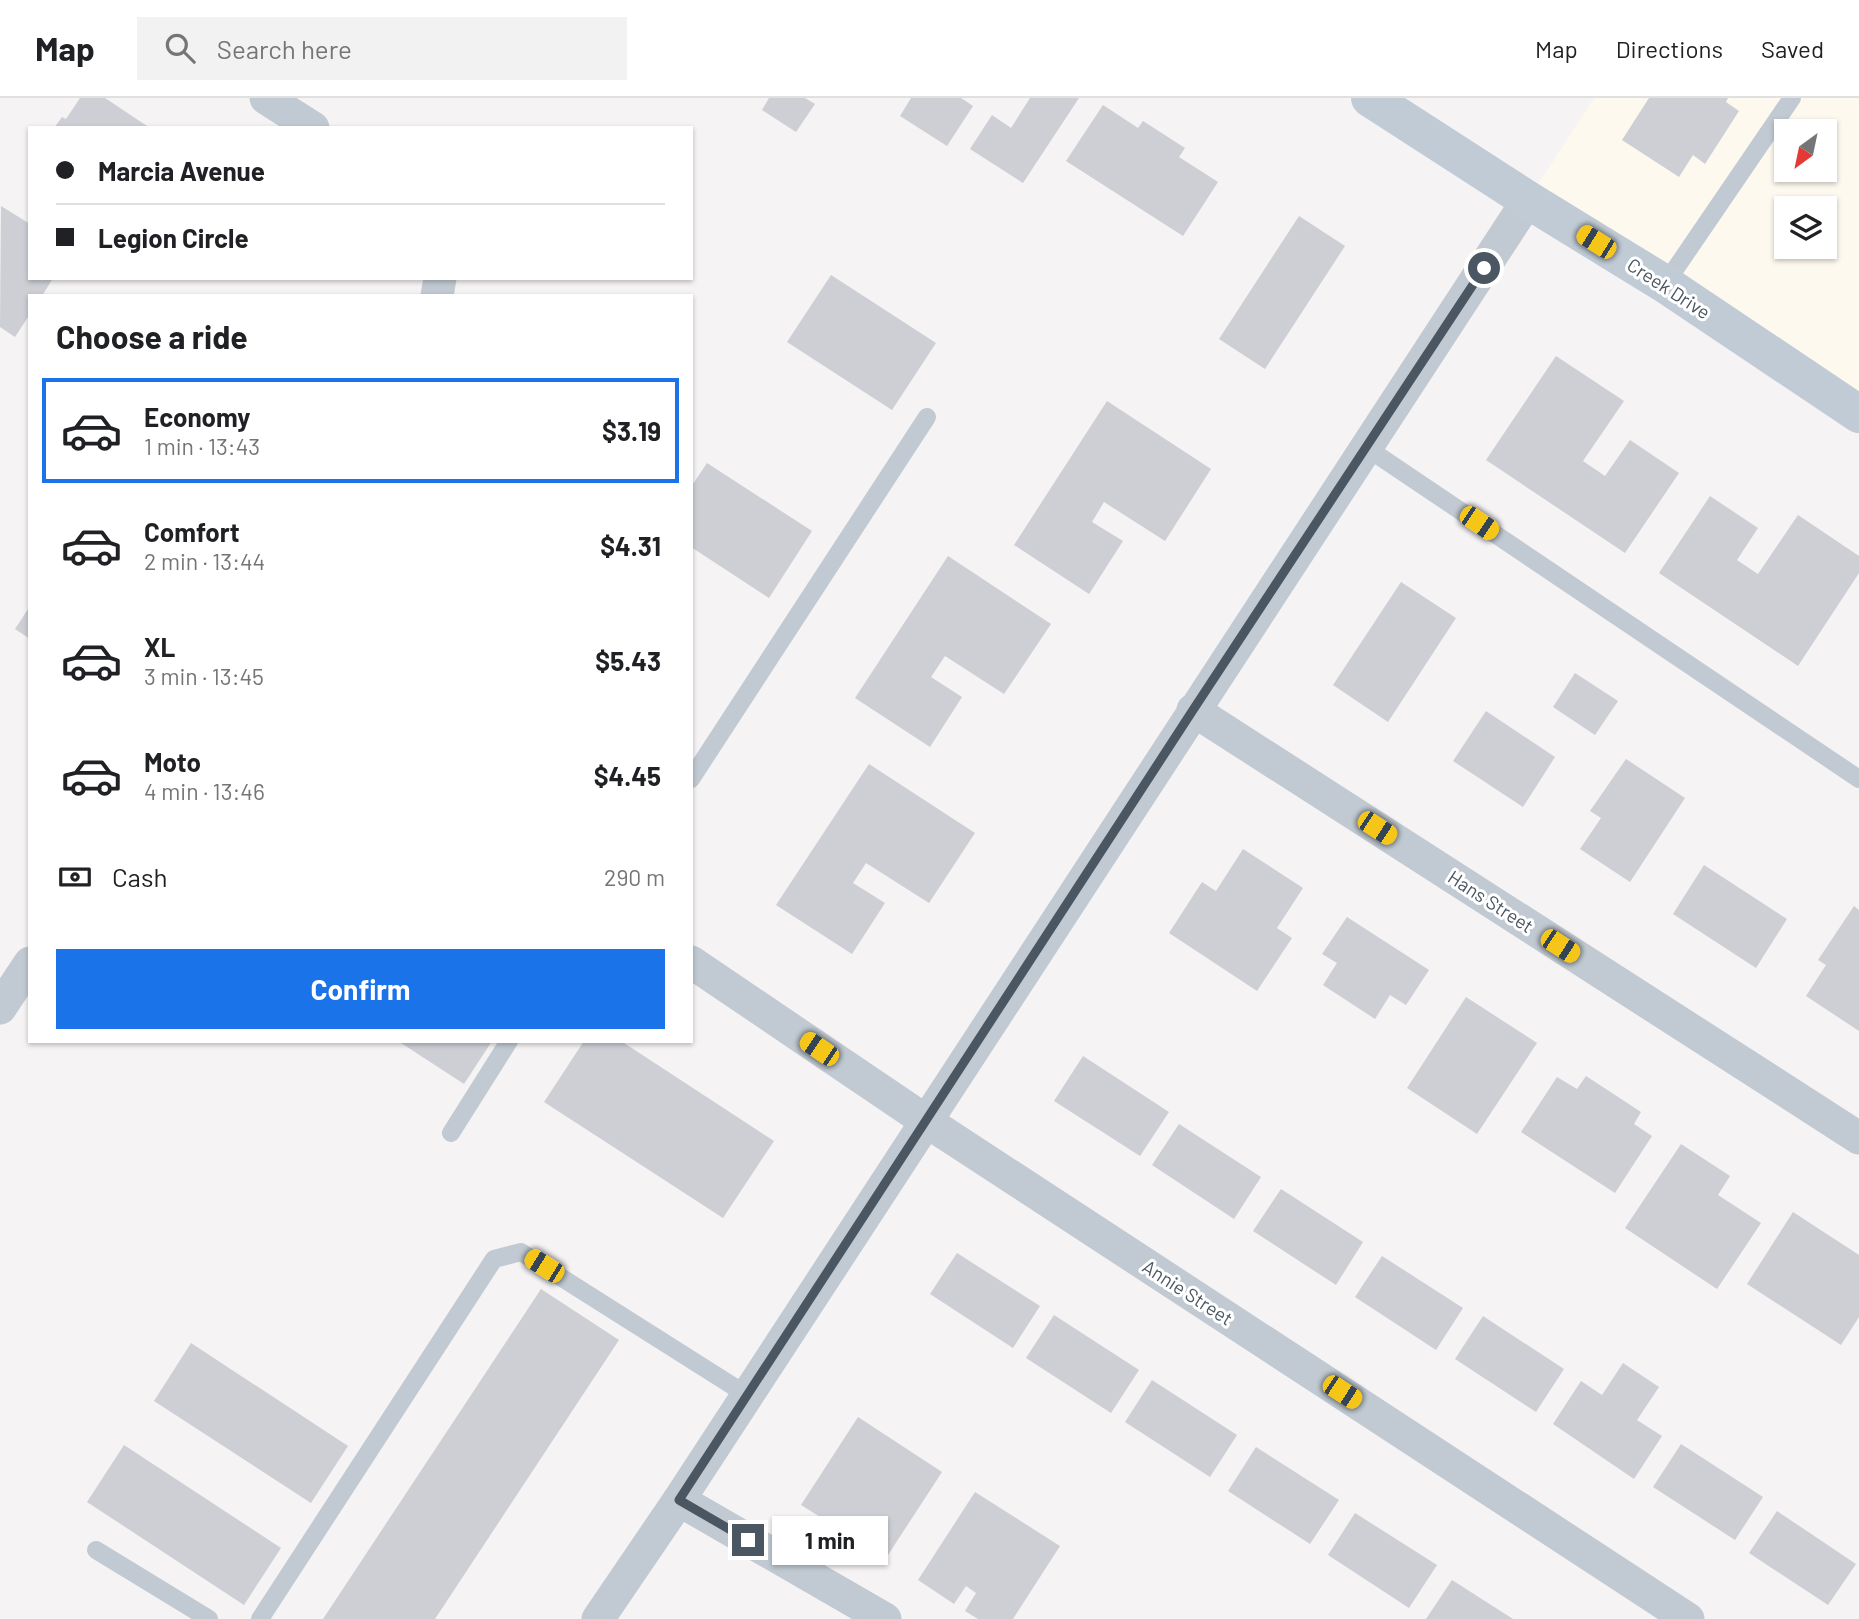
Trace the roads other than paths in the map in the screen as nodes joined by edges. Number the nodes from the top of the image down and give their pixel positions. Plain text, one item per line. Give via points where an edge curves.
1 (266, 98) edge
2 (1370, 98) edge
3 (1791, 98) edge
4 (310, 126) edge
5 (1528, 200) junction
6 (1665, 284) junction
7 (1859, 414) edge
8 (926, 416) dead end
9 (1367, 448) junction
10 (1193, 710) junction
11 (693, 776) edge
12 (1859, 779) edge
13 (693, 963) edge
14 (28, 966) edge
15 (0, 1008) edge
16 (508, 1043) edge
17 (926, 1121) junction
18 (451, 1133) dead end
19 (1859, 1138) edge
20 (747, 1395) junction
21 (679, 1500) junction
22 (96, 1550) dead end
23 (209, 1619) edge
24 (260, 1619) edge
25 (598, 1619) edge
26 (885, 1619) edge
27 (1688, 1619) edge

1 - 4 street
2 - 5 street, Creek Drive
3 - 6 lane
5 - 6 street, Creek Drive
5 - 9 street
6 - 7 street, Creek Drive
8 - 11 lane
9 - 10 street
9 - 12 lane
10 - 17 street
10 - 19 street, Hans Street
13 - 17 street, Annie Street
14 - 15 street
16 - 18 lane
17 - 20 street
17 - 27 street, Annie Street
20 - 21 street
20 - 24 lane via 522,1252 494,1259
21 - 25 street
21 - 26 street
22 - 23 lane

